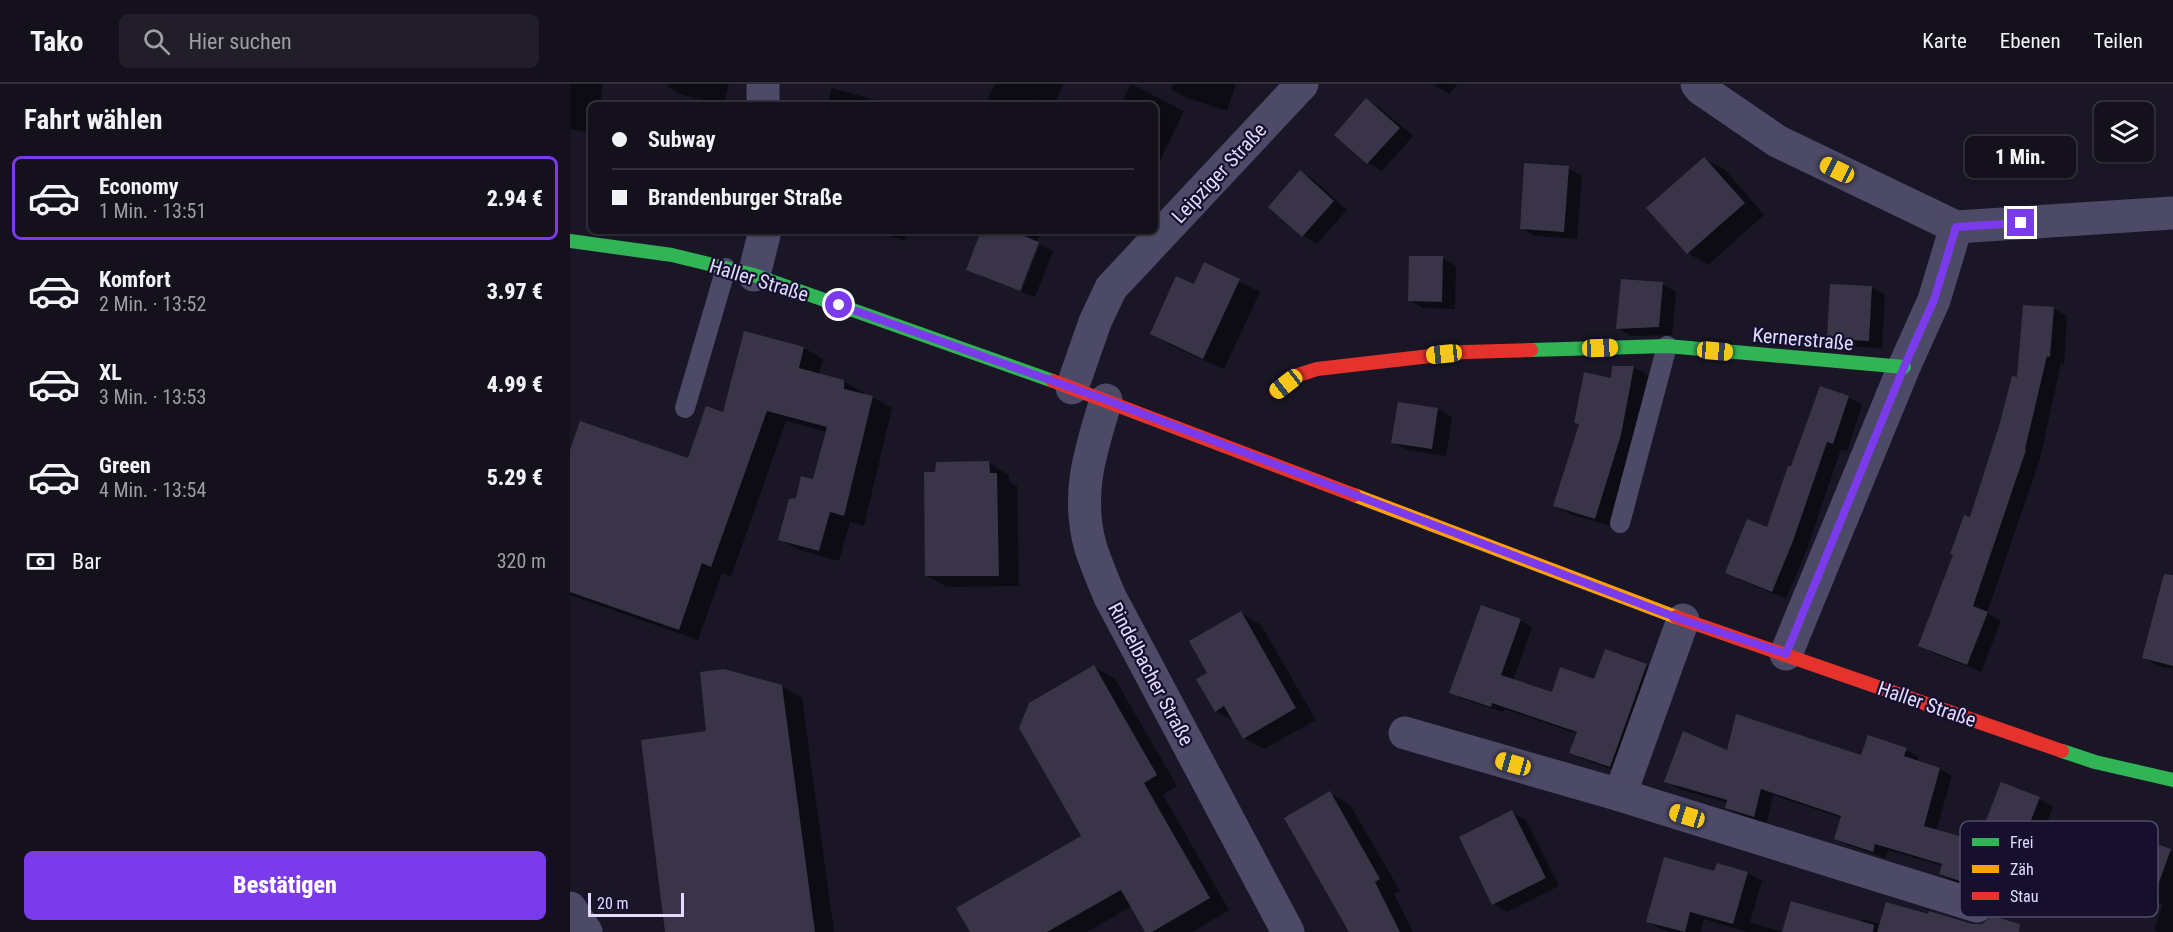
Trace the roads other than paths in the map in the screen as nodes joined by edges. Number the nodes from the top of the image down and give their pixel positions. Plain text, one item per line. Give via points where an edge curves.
1 (763, 84) edge
2 (1302, 84) edge
3 (1697, 84) edge
4 (763, 102) edge
5 (2173, 213) edge
6 (1956, 227) junction
7 (763, 234) edge
8 (570, 241) edge
9 (740, 272) junction
10 (1667, 346) junction
11 (1904, 367) junction
12 (1072, 388) junction
13 (1276, 392) dead end
14 (1106, 400) junction
15 (685, 408) dead end
16 (1620, 523) dead end
17 (1683, 620) junction
18 (1786, 654) junction
19 (1405, 733) dead end
20 (2173, 780) edge
21 (1620, 795) junction
22 (1960, 901) edge
23 (570, 908) edge
24 (586, 932) edge
25 (1288, 932) edge

1 - 4 street
2 - 12 street, Leipziger Straße via 1111,288
3 - 6 street via 1777,141
5 - 6 street
6 - 11 street via 1934,300
7 - 9 street
8 - 9 main road, Haller Straße via 672,255
9 - 12 main road, Haller Straße
9 - 15 lane
10 - 11 main road, Kernerstraße
10 - 13 main road, Kernerstraße via 1465,352 1328,368 1295,376
10 - 16 lane
11 - 18 street
12 - 14 main road, Haller Straße
14 - 17 main road, Haller Straße
14 - 25 street, Rindelbacher Straße via 1084,484 1090,545 1110,597
17 - 18 main road, Haller Straße
17 - 21 street
18 - 20 main road, Haller Straße via 2095,762
19 - 21 street
21 - 22 street
23 - 24 street

